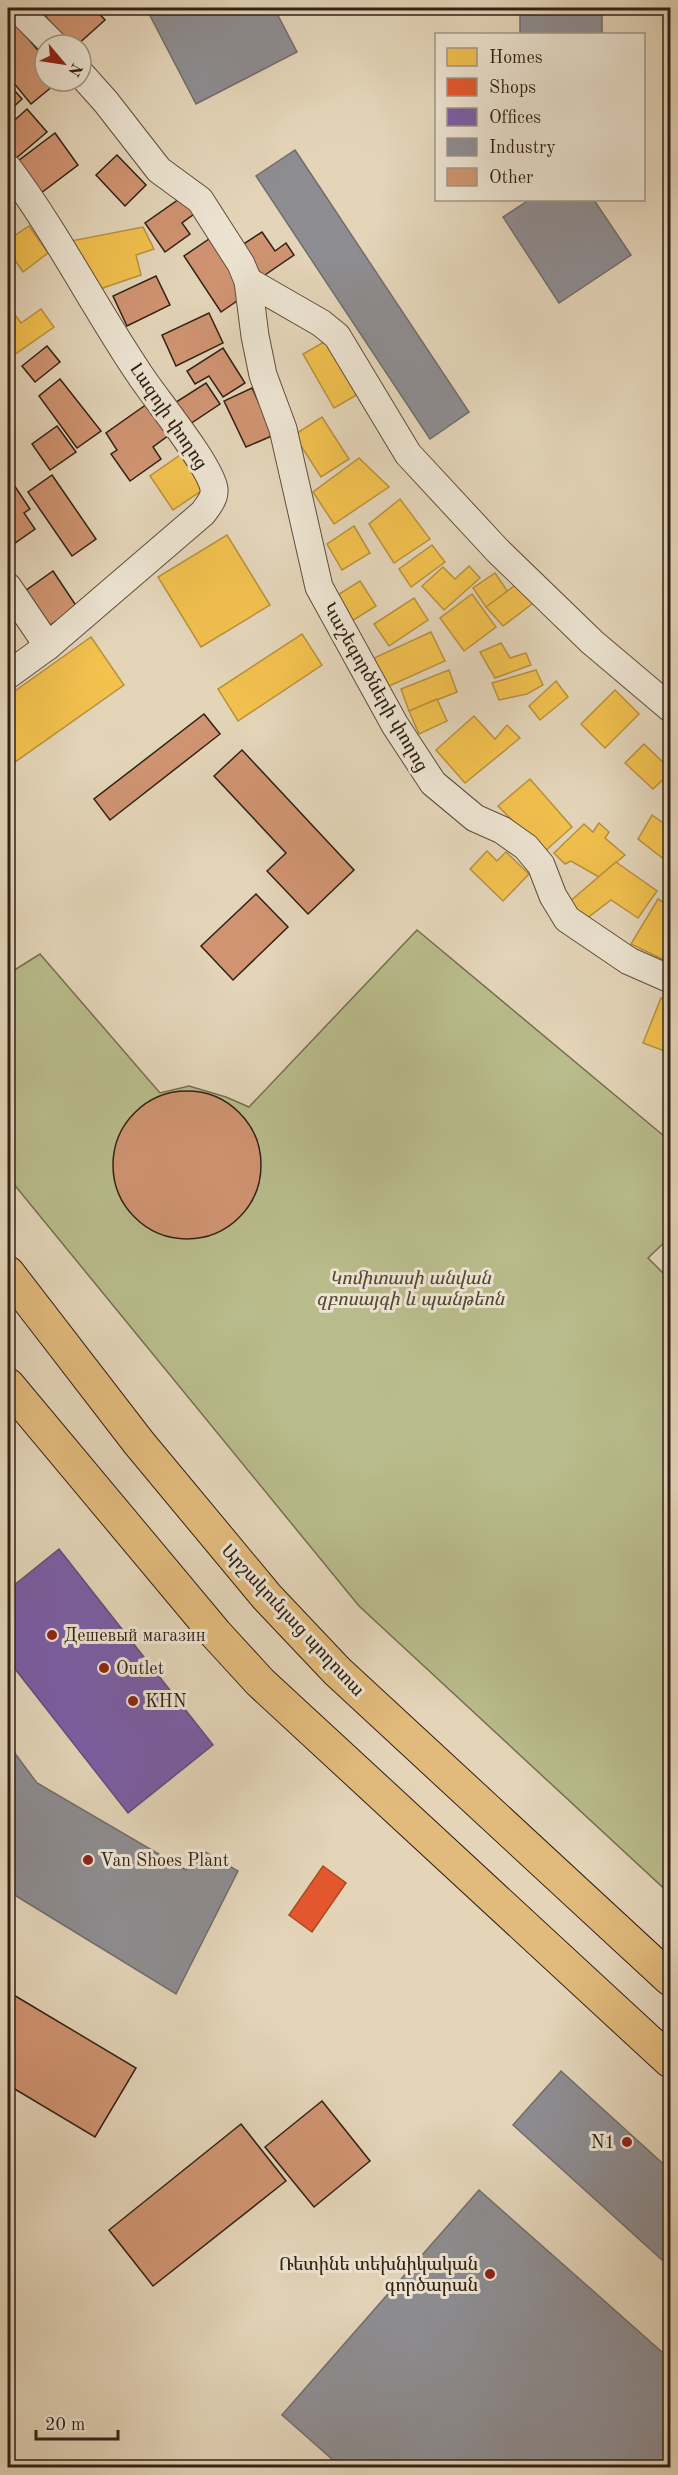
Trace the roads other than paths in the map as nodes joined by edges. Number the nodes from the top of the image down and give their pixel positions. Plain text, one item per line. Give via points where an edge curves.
1 (17, 8) edge
2 (42, 33) edge
3 (93, 87) edge
4 (8, 168) edge
5 (248, 281) junction
6 (8, 587) edge
7 (48, 646) junction
8 (8, 675) edge
9 (670, 708) edge
10 (670, 979) edge
11 (8, 1273) edge
12 (8, 1385) edge
13 (670, 1979) edge
14 (670, 2061) edge

1 - 2 street
3 - 5 street, Կաշեգործների փողոց via 159,170 200,200
4 - 7 street, Լազոյի փողոց via 202,464 214,490 203,513
5 - 9 street via 337,336 408,453 498,551 592,642
5 - 10 street, Կաշեգործների փողոց via 263,375 284,429 319,587 395,725 433,783 475,818 526,847 541,865 567,919 629,961
6 - 7 street
7 - 8 street, Լազոյի փողոց
11 - 13 main road, Արշակունյաց պողոտա via 139,1443 267,1597 337,1671
12 - 14 main road via 260,1682

